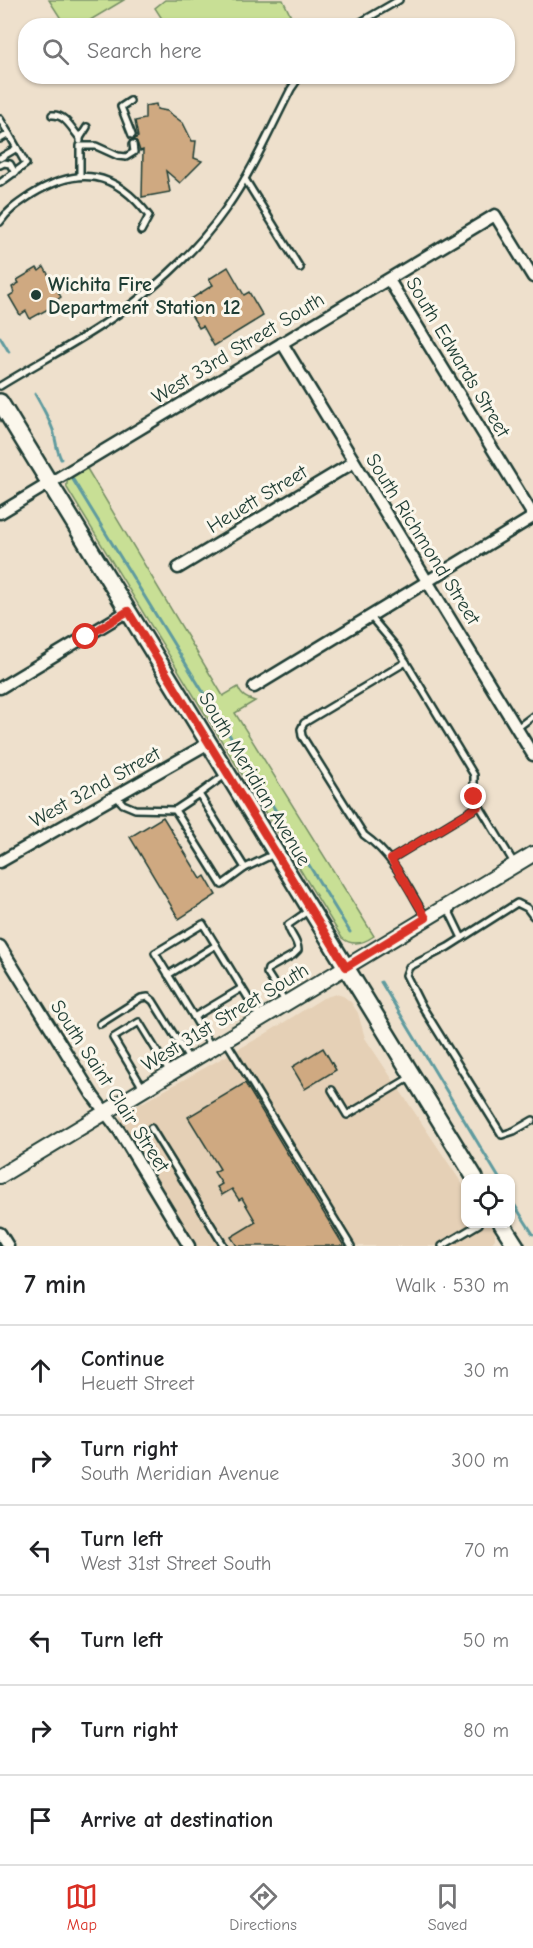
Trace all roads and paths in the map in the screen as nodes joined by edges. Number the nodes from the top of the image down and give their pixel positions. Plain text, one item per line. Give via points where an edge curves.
1 (399, 0) edge
2 (368, 18) edge
3 (294, 84) edge
4 (130, 101) dead end
5 (52, 115) dead end
6 (0, 120) edge
7 (87, 127) dead end
8 (9, 134) junction
9 (132, 135) dead end
10 (80, 138) junction
11 (0, 140) edge
12 (133, 144) dead end
13 (80, 146) junction
14 (17, 148) junction
15 (0, 158) edge
16 (0, 165) edge
17 (15, 172) junction
18 (80, 176) junction
19 (245, 179) junction
20 (0, 183) edge
21 (0, 222) edge
22 (141, 231) dead end
23 (300, 268) dead end
24 (533, 277) edge
25 (389, 280) junction
26 (282, 343) junction
27 (0, 386) edge
28 (0, 402) edge
29 (354, 462) junction
30 (49, 482) junction
31 (0, 513) edge
32 (533, 516) edge
33 (178, 568) dead end
34 (428, 581) junction
35 (128, 611) junction
36 (370, 616) junction
37 (406, 662) junction
38 (254, 687) dead end
39 (0, 688) edge
40 (533, 716) edge
41 (517, 728) junction
42 (208, 743) junction
43 (533, 755) edge
44 (227, 773) junction
45 (199, 794) junction
46 (116, 796) junction
47 (479, 806) junction
48 (175, 810) junction
49 (276, 853) junction
50 (533, 854) edge
51 (391, 859) junction
52 (0, 862) edge
53 (515, 865) junction
54 (245, 868) junction
55 (447, 906) junction
56 (310, 909) junction
57 (533, 916) edge
58 (426, 918) junction
59 (462, 938) junction
60 (216, 945) junction
61 (0, 946) edge
62 (346, 967) junction
63 (168, 975) junction
64 (242, 988) junction
65 (286, 1003) junction
66 (194, 1017) junction
67 (261, 1018) junction
68 (100, 1023) dead end
69 (225, 1040) junction
70 (212, 1048) junction
71 (190, 1061) junction
72 (170, 1073) junction
73 (412, 1076) junction
74 (144, 1089) junction
75 (332, 1090) dead end
76 (105, 1113) junction
77 (533, 1120) edge
78 (151, 1128) dead end
79 (472, 1174) edge
80 (0, 1176) edge
81 (472, 1228) edge
82 (503, 1228) edge
83 (0, 1233) edge
84 (509, 1244) edge
85 (8, 1246) edge
86 (189, 1246) edge
87 (224, 1246) edge
88 (351, 1246) edge
89 (442, 1246) edge

1 - 2 lane
3 - 19 lane
4 - 9 lane via 122,107
5 - 10 lane via 64,117
6 - 8 lane
7 - 10 lane
8 - 11 lane
8 - 14 lane
10 - 13 lane
12 - 13 lane via 134,152 126,157 96,146
13 - 18 lane
14 - 15 lane
14 - 17 lane via 26,164
16 - 17 lane via 10,164
17 - 20 lane
18 - 21 lane via 43,188 12,208
18 - 22 lane via 109,181 129,193 149,216
19 - 23 lane
19 - 27 lane via 207,233 152,287 102,325
24 - 25 street, West 33rd Street South via 495,215
25 - 26 street, West 33rd Street South
25 - 32 street, South Edwards Street
26 - 29 street, South Richmond Street
26 - 30 street, West 33rd Street South
28 - 30 main road, South Meridian Avenue
29 - 33 street, Heuett Street
29 - 34 street, South Richmond Street
30 - 31 street, West 33rd Street South
30 - 35 main road, South Meridian Avenue
32 - 34 street
34 - 36 street
34 - 41 street, South Richmond Street
35 - 39 street
35 - 42 main road, South Meridian Avenue
36 - 37 lane
36 - 38 street
37 - 47 lane via 474,775 474,797
37 - 51 lane via 304,723 301,729 364,835
40 - 41 lane
41 - 43 street, South Richmond Street
42 - 44 main road, South Meridian Avenue
42 - 46 street, West 32nd Street
44 - 45 lane
44 - 49 main road, South Meridian Avenue
45 - 48 lane
45 - 54 lane
46 - 48 lane via 135,809
46 - 52 street, West 32nd Street
47 - 51 lane
47 - 53 lane
48 - 54 lane via 222,885
49 - 54 lane
49 - 56 main road, South Meridian Avenue
50 - 53 street, West 31st Street South
51 - 58 lane
53 - 55 street, West 31st Street South
55 - 58 street, West 31st Street South
55 - 59 lane
56 - 62 main road, South Meridian Avenue
56 - 65 lane via 288,925 298,950 268,969
57 - 59 lane via 517,903
58 - 62 street, West 31st Street South
59 - 77 lane via 409,967 406,975 502,1135
60 - 63 lane
60 - 63 lane via 203,924 155,953
60 - 64 lane
61 - 76 street, South Saint Clair Street
62 - 65 street, West 31st Street South
62 - 73 main road, South Meridian Avenue
63 - 66 lane
64 - 66 lane
64 - 67 lane
65 - 67 street, West 31st Street South
66 - 70 lane
67 - 69 street, West 31st Street South
68 - 71 lane via 148,997
69 - 70 street, West 31st Street South
69 - 88 lane
70 - 71 street, West 31st Street South
71 - 72 street, West 31st Street South
72 - 74 street, West 31st Street South
72 - 74 lane via 140,1022 113,1038
73 - 75 lane via 347,1115
73 - 79 main road, South Meridian Avenue
74 - 76 street, West 31st Street South
76 - 80 street, West 31st Street South
76 - 86 street, South Saint Clair Street
78 - 87 lane
81 - 89 lane
82 - 84 main road
83 - 85 street

